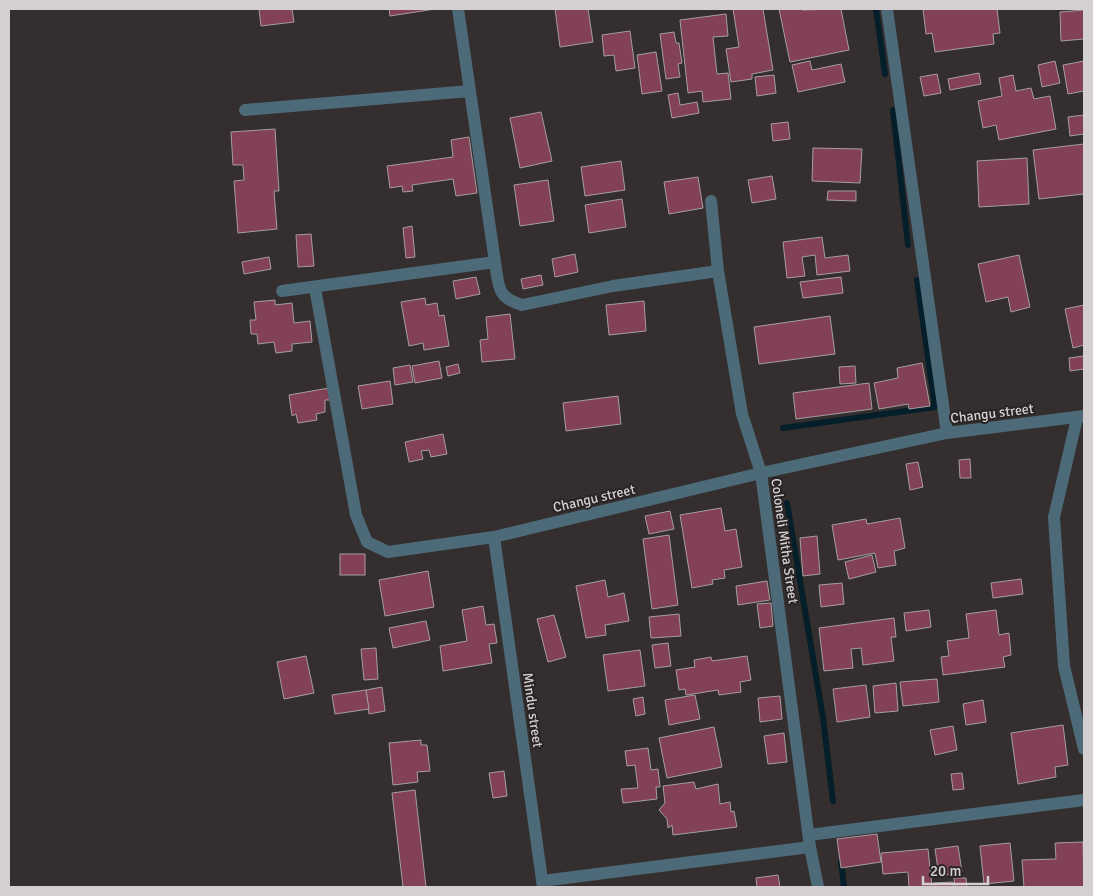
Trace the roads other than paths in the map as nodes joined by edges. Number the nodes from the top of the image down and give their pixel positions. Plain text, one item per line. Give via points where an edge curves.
1 (458, 9) edge
2 (887, 9) edge
3 (470, 91) junction
4 (245, 110) dead end
5 (711, 201) dead end
6 (495, 262) junction
7 (718, 271) junction
8 (315, 288) junction
9 (282, 291) dead end
10 (1080, 417) edge
11 (947, 433) junction
12 (761, 473) junction
13 (494, 537) junction
14 (1084, 749) edge
15 (1084, 800) edge
16 (809, 841) junction
17 (542, 884) edge
18 (818, 887) edge

1 - 3 street
2 - 11 street
3 - 4 street
3 - 6 street
5 - 7 street, Coloneli Mitha Street
6 - 7 street via 500,291 509,301 522,305 613,286
6 - 8 street
7 - 12 street, Coloneli Mitha Street via 742,414
8 - 9 street
8 - 13 street, Changu street via 356,515 368,542 388,552
10 - 11 street, Changu street
10 - 14 street via 1054,517 1064,666
11 - 12 street, Changu street
12 - 13 street, Changu street
12 - 16 street, Coloneli Mitha Street
13 - 17 street, Mindu street
15 - 16 street
16 - 17 street
16 - 18 street, Coloneli Mitha Street

